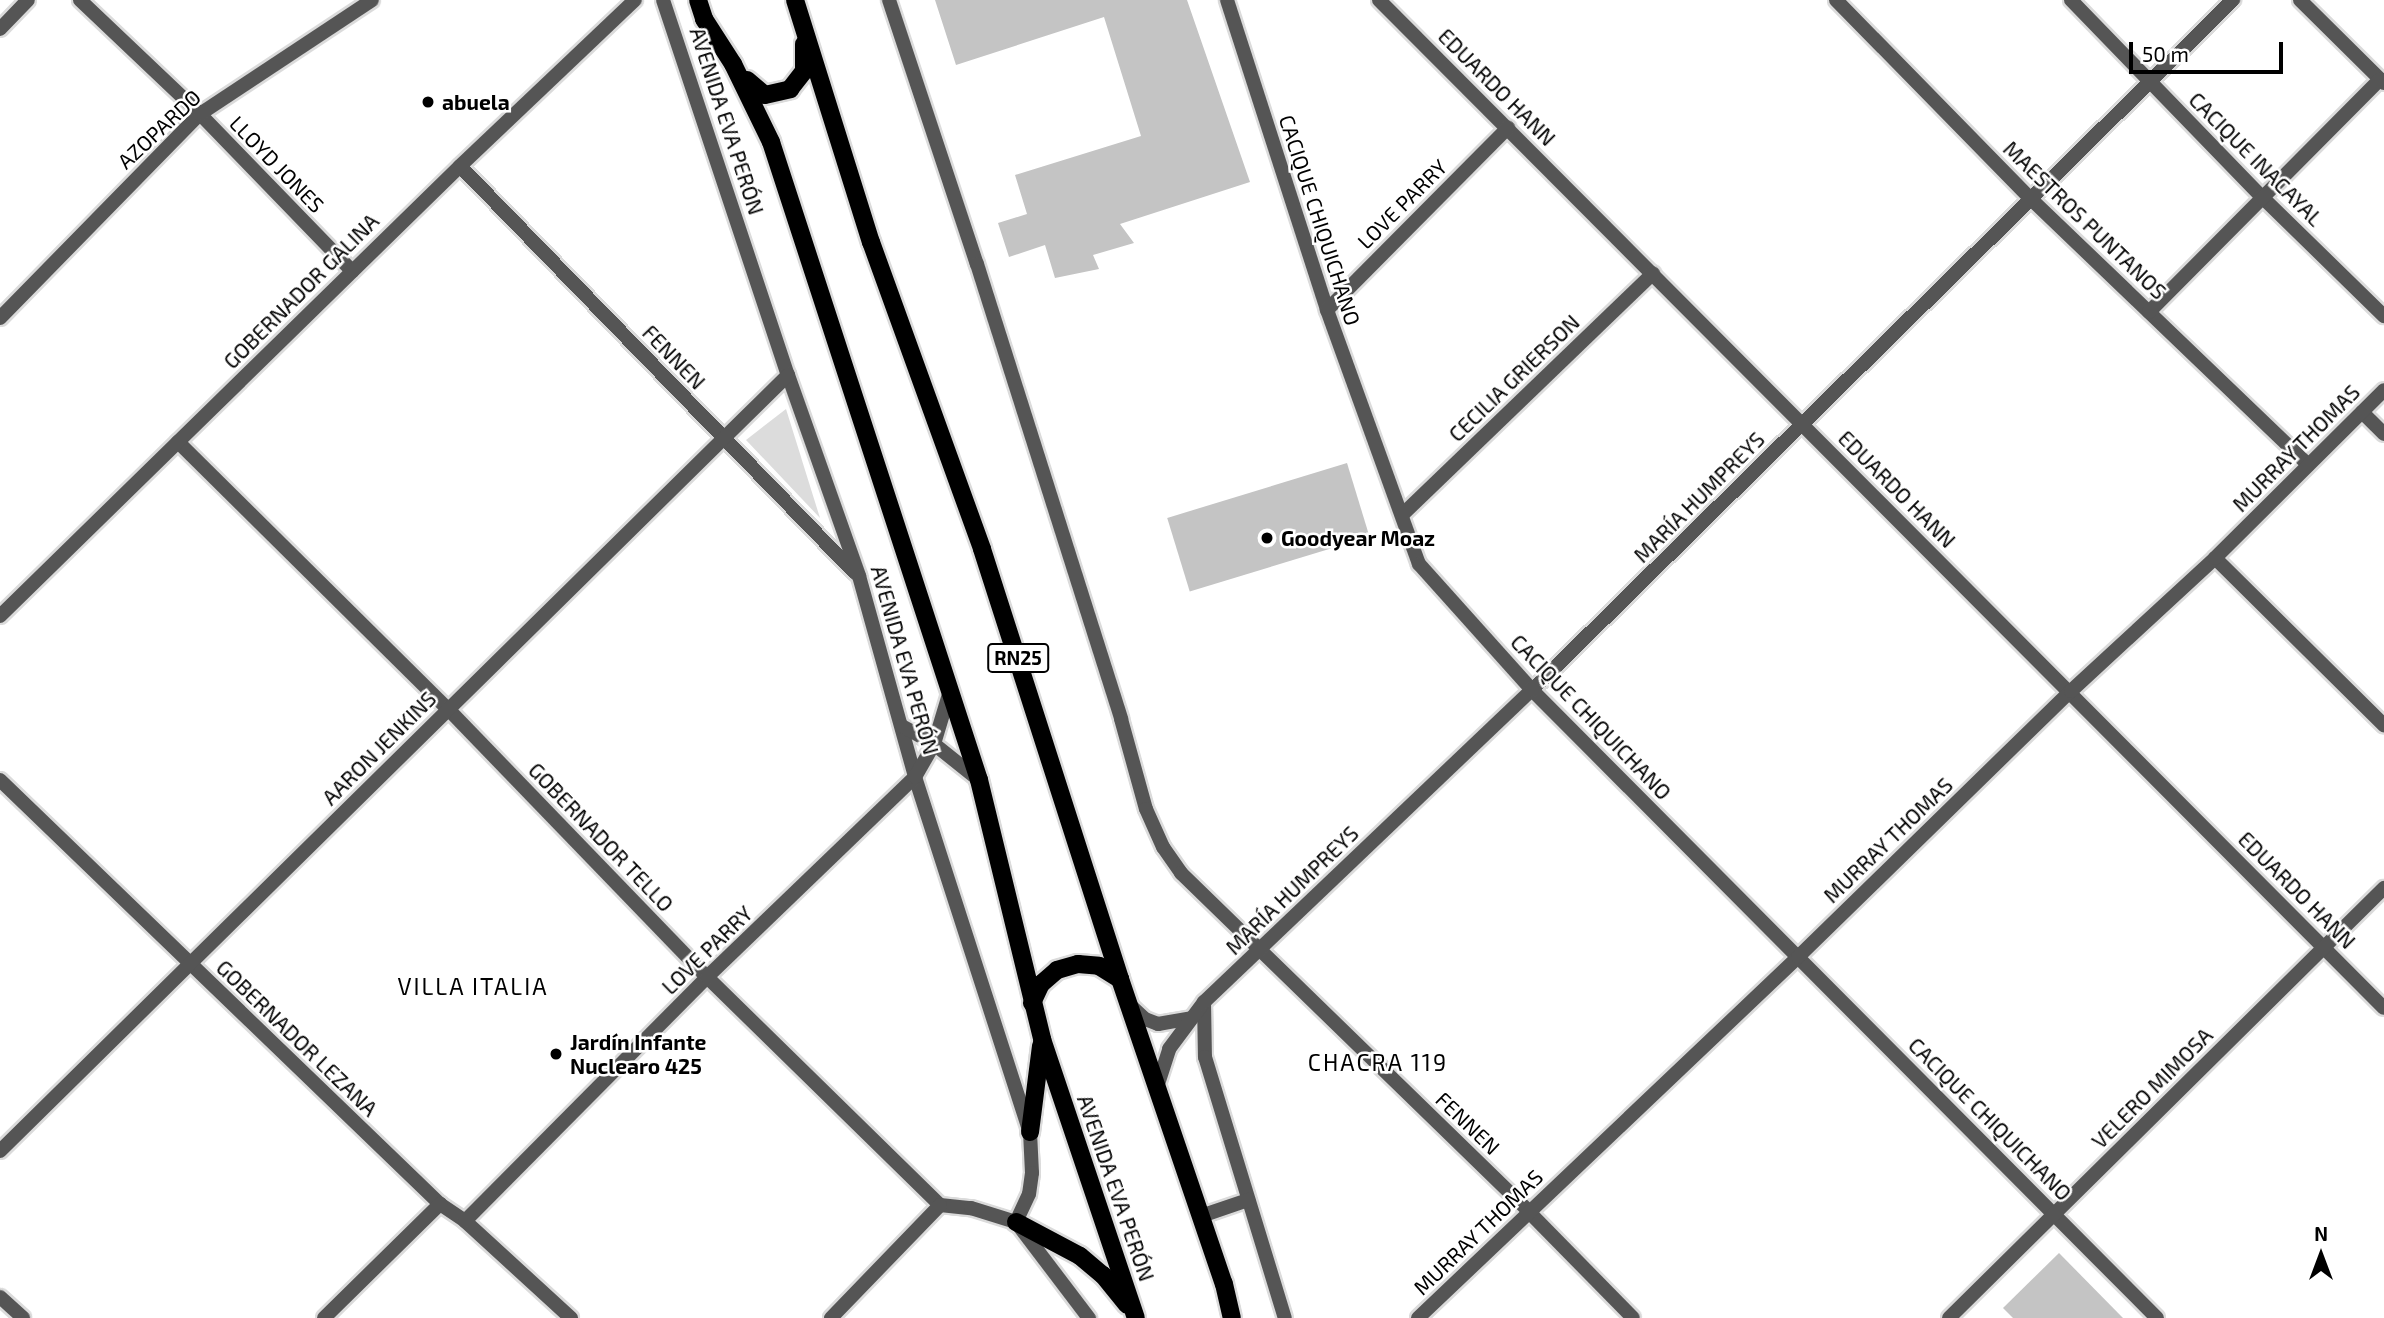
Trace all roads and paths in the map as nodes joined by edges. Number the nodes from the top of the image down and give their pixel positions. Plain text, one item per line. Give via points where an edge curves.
1 (28, 0) edge
2 (80, 0) edge
3 (372, 0) edge
4 (635, 0) edge
5 (663, 0) edge
6 (691, 0) edge
7 (698, 0) edge
8 (795, 0) edge
9 (889, 0) edge
10 (1227, 0) edge
11 (1379, 0) edge
12 (1836, 0) edge
13 (2071, 0) edge
14 (2233, 0) edge
15 (2300, 0) edge
16 (704, 19) junction
17 (803, 23) junction
18 (0, 29) edge
19 (733, 64) junction
20 (2382, 81) edge
21 (2150, 82) junction
22 (200, 114) junction
23 (1508, 128) junction
24 (460, 166) junction
25 (2261, 196) junction
26 (2031, 199) junction
27 (352, 271) junction
28 (1653, 273) junction
29 (1327, 310) junction
30 (2149, 312) junction
31 (2384, 316) edge
32 (0, 318) edge
33 (788, 375) junction
34 (2384, 390) edge
35 (2362, 412) junction
36 (1803, 424) junction
37 (2384, 434) edge
38 (723, 438) junction
39 (178, 442) junction
40 (2308, 466) junction
41 (1403, 514) junction
42 (2215, 558) junction
43 (859, 576) junction
44 (1, 612) edge
45 (1532, 690) junction
46 (950, 691) junction
47 (2071, 691) junction
48 (448, 709) junction
49 (2384, 725) edge
50 (902, 726) junction
51 (934, 744) junction
52 (915, 778) junction
53 (0, 780) edge
54 (979, 780) junction
55 (2384, 888) edge
56 (2324, 947) junction
57 (1259, 951) junction
58 (1798, 957) junction
59 (190, 964) junction
60 (707, 977) junction
61 (1120, 979) junction
62 (1204, 1002) junction
63 (1032, 1003) junction
64 (1130, 1005) junction
65 (2384, 1008) edge
66 (1191, 1018) junction
67 (1042, 1039) junction
68 (1157, 1087) junction
69 (1030, 1132) junction
70 (0, 1151) edge
71 (1248, 1200) junction
72 (440, 1204) junction
73 (940, 1205) junction
74 (1529, 1212) junction
75 (2055, 1214) junction
76 (1201, 1216) junction
77 (465, 1221) junction
78 (1016, 1222) junction
79 (1224, 1284) junction
80 (0, 1297) edge
81 (1137, 1317) edge
82 (23, 1318) edge
83 (324, 1318) edge
84 (571, 1318) edge
85 (831, 1318) edge
86 (1089, 1318) edge
87 (1219, 1318) edge
88 (1233, 1318) edge
89 (1285, 1318) edge
90 (1418, 1318) edge
91 (1633, 1318) edge
92 (1949, 1318) edge
93 (2157, 1318) edge

1 - 18 street
2 - 22 street, LLOYD JONES
3 - 22 street, AZOPARDO
4 - 24 street, GOBERNADOR GALINA
5 - 33 street, AVENIDA EVA PERÓN
6 - 16 street
7 - 16 main road, AVENIDA EVA PERÓN
8 - 17 main road, RN25
9 - 57 street, FENNEN via 977,264 1146,809 1181,873
10 - 29 street, CACIQUE CHIQUICHANO
11 - 23 street, EDUARDO HANN
12 - 26 street, MAESTROS PUNTANOS
13 - 21 street, CACIQUE INACAYAL
14 - 21 street, MARÍA HUMPREYS
15 - 20 street
16 - 19 main road, AVENIDA EVA PERÓN
17 - 19 main road via 804,71 790,89 760,94
17 - 61 main road, RN25 via 871,242 982,549
19 - 46 main road, AVENIDA EVA PERÓN via 771,142
20 - 25 street
21 - 25 street, CACIQUE INACAYAL
21 - 26 street, MARÍA HUMPREYS
22 - 27 street, LLOYD JONES
22 - 32 street, AZOPARDO
23 - 28 street, EDUARDO HANN
23 - 29 street, LOVE PARRY
24 - 27 street, GOBERNADOR GALINA
24 - 38 street, FENNEN
25 - 30 street
25 - 31 street, CACIQUE INACAYAL
26 - 30 street, MAESTROS PUNTANOS
26 - 36 street, MARÍA HUMPREYS
27 - 39 street, GOBERNADOR GALINA
28 - 36 street, EDUARDO HANN
28 - 41 street, CECILIA GRIERSON
29 - 41 street, CACIQUE CHIQUICHANO
30 - 40 street, MAESTROS PUNTANOS
33 - 38 street, AARON JENKINS
33 - 43 street, AVENIDA EVA PERÓN
34 - 35 street, MURRAY THOMAS
35 - 37 street
35 - 40 street, MURRAY THOMAS
36 - 45 street, MARÍA HUMPREYS
36 - 47 street, EDUARDO HANN
38 - 43 street, FENNEN
38 - 48 street, AARON JENKINS
39 - 44 street, GOBERNADOR GALINA
39 - 48 street, GOBERNADOR TELLO
40 - 42 street, MURRAY THOMAS
41 - 45 street, CACIQUE CHIQUICHANO via 1419,564
42 - 47 street, MURRAY THOMAS
42 - 49 street
43 - 50 street, AVENIDA EVA PERÓN
45 - 57 street, MARÍA HUMPREYS
45 - 58 street, CACIQUE CHIQUICHANO
46 - 51 street, LOVE PARRY
46 - 54 main road, AVENIDA EVA PERÓN
47 - 56 street, EDUARDO HANN
47 - 58 street, MURRAY THOMAS
48 - 59 street, AARON JENKINS
48 - 60 street, GOBERNADOR TELLO
50 - 51 street
50 - 52 street, AVENIDA EVA PERÓN
51 - 52 street, LOVE PARRY
51 - 54 street
52 - 60 street, LOVE PARRY
52 - 69 street, AVENIDA EVA PERÓN
53 - 59 street, GOBERNADOR LEZANA
54 - 63 main road, AVENIDA EVA PERÓN
55 - 56 street, VELERO MIMOSA
56 - 65 street, EDUARDO HANN
56 - 75 street, VELERO MIMOSA
57 - 62 street, MARÍA HUMPREYS
57 - 74 street, FENNEN
58 - 74 street, MURRAY THOMAS
58 - 75 street, CACIQUE CHIQUICHANO
59 - 70 street, AARON JENKINS
59 - 72 street, GOBERNADOR LEZANA
60 - 73 street, GOBERNADOR TELLO
60 - 77 street, LOVE PARRY
61 - 63 main road via 1099,966 1078,964 1057,970 1041,984
61 - 64 main road, RN25
62 - 66 street, MARÍA HUMPREYS
62 - 71 street via 1205,1057
63 - 67 main road, AVENIDA EVA PERÓN
64 - 66 street via 1158,1024
64 - 68 main road, RN25
66 - 68 street, MARÍA HUMPREYS via 1170,1049
67 - 69 main road
67 - 81 main road, AVENIDA EVA PERÓN
68 - 76 main road, RN25
69 - 78 street, AVENIDA EVA PERÓN via 1029,1194
71 - 76 street
71 - 89 street
72 - 77 street, GOBERNADOR LEZANA
72 - 83 street
73 - 78 street via 971,1208
73 - 85 street
74 - 90 street, MURRAY THOMAS
74 - 91 street, FENNEN
75 - 92 street, VELERO MIMOSA
75 - 93 street, CACIQUE CHIQUICHANO
76 - 79 main road, RN25
77 - 84 street, GOBERNADOR LEZANA
78 - 81 main road via 1080,1256 1103,1275
78 - 86 street
79 - 87 main road
79 - 88 main road, RN25
80 - 82 street

